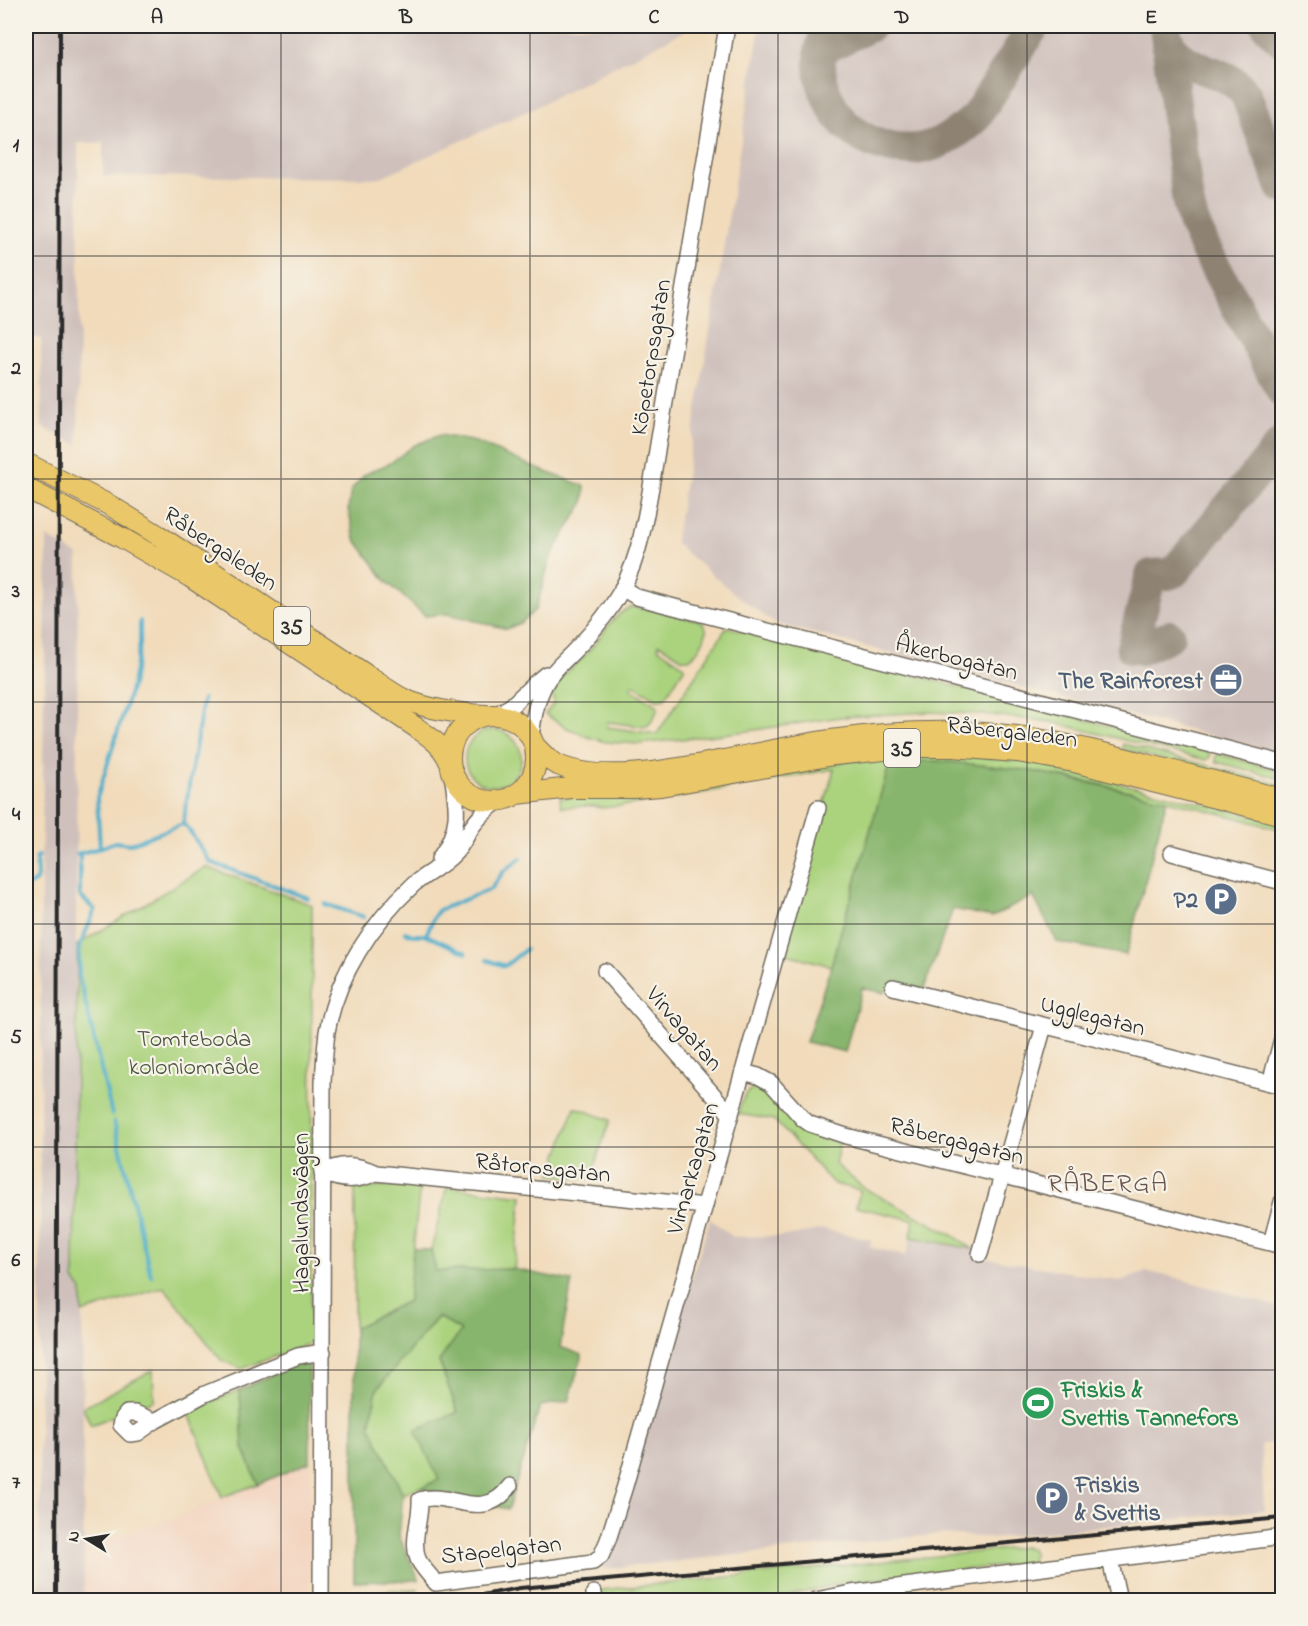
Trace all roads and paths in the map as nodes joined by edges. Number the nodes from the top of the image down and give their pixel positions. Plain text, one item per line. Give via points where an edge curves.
1 (727, 26) edge
2 (26, 463) edge
3 (26, 488) edge
4 (622, 588) junction
5 (554, 670) junction
6 (490, 715) junction
7 (532, 741) junction
8 (1282, 764) edge
9 (451, 769) junction
10 (517, 794) junction
11 (1282, 799) edge
12 (498, 801) junction
13 (818, 808) dead end
14 (1282, 815) edge
15 (1172, 853) dead end
16 (430, 872) junction
17 (1282, 882) edge
18 (605, 971) dead end
19 (893, 987) dead end
20 (1044, 1026) junction
21 (1282, 1039) edge
22 (743, 1072) junction
23 (1276, 1085) edge
24 (731, 1114) junction
25 (322, 1173) junction
26 (1002, 1175) junction
27 (1282, 1202) edge
28 (705, 1206) junction
29 (1277, 1245) edge
30 (980, 1254) dead end
31 (323, 1352) junction
32 (155, 1421) dead end
33 (510, 1486) dead end
34 (1282, 1537) edge
35 (608, 1540) joint
36 (1110, 1559) junction
37 (322, 1597) edge
38 (852, 1597) edge
39 (816, 1600) edge
40 (1119, 1600) edge

1 - 4 street, Köpetorpsgatan via 645,517 636,555
2 - 6 main road, Råbergaleden / 35 via 111,506 402,698 437,710
3 - 9 main road, Råbergaleden / 35 via 190,576 437,742
4 - 5 street, Köpetorpsgatan via 595,628
4 - 8 street, Åkerbogatan via 637,597
5 - 6 street, Köpetorpsgatan via 511,706
5 - 7 street, Köpetorpsgatan via 536,706
6 - 7 main road, 35 via 516,721
6 - 9 main road via 467,723 458,732 452,744
7 - 10 main road via 534,772
7 - 11 main road, Råbergaleden / 35 via 550,761 568,769 634,774 870,735 954,731 1078,747
9 - 12 main road, 35 via 470,795
9 - 16 street, Hagalundsvägen via 457,802 454,834
10 - 12 main road, 35
10 - 14 main road, Råbergaleden / 35 via 661,786 834,755 953,747 1045,756
12 - 16 street, Hagalundsvägen via 484,812 455,853
13 - 22 street, Vimarkagatan
15 - 17 street
16 - 25 street, Hagalundsvägen via 390,908 367,938 336,1000 324,1059
18 - 24 street, Virvagatan
19 - 20 street, Ugglegatan
20 - 23 street, Ugglegatan
20 - 26 street
21 - 23 street
22 - 24 street, Vimarkagatan
22 - 26 street, Råbergagatan via 771,1083 803,1119 819,1128
24 - 28 street, Vimarkagatan
25 - 28 street, Råtorpsgatan via 351,1165 376,1173
25 - 31 street, Hagalundsvägen
26 - 29 street, Råbergagatan
26 - 30 street
27 - 29 street
28 - 35 street, Vimarkagatan
31 - 32 street via 298,1356 206,1394
31 - 37 street, Hagalundsvägen
33 - 35 street, Stapelgatan via 493,1502 481,1505 429,1497 420,1500 418,1559 436,1583 593,1562 601,1556
34 - 36 street
36 - 38 street
36 - 40 street
38 - 39 street

